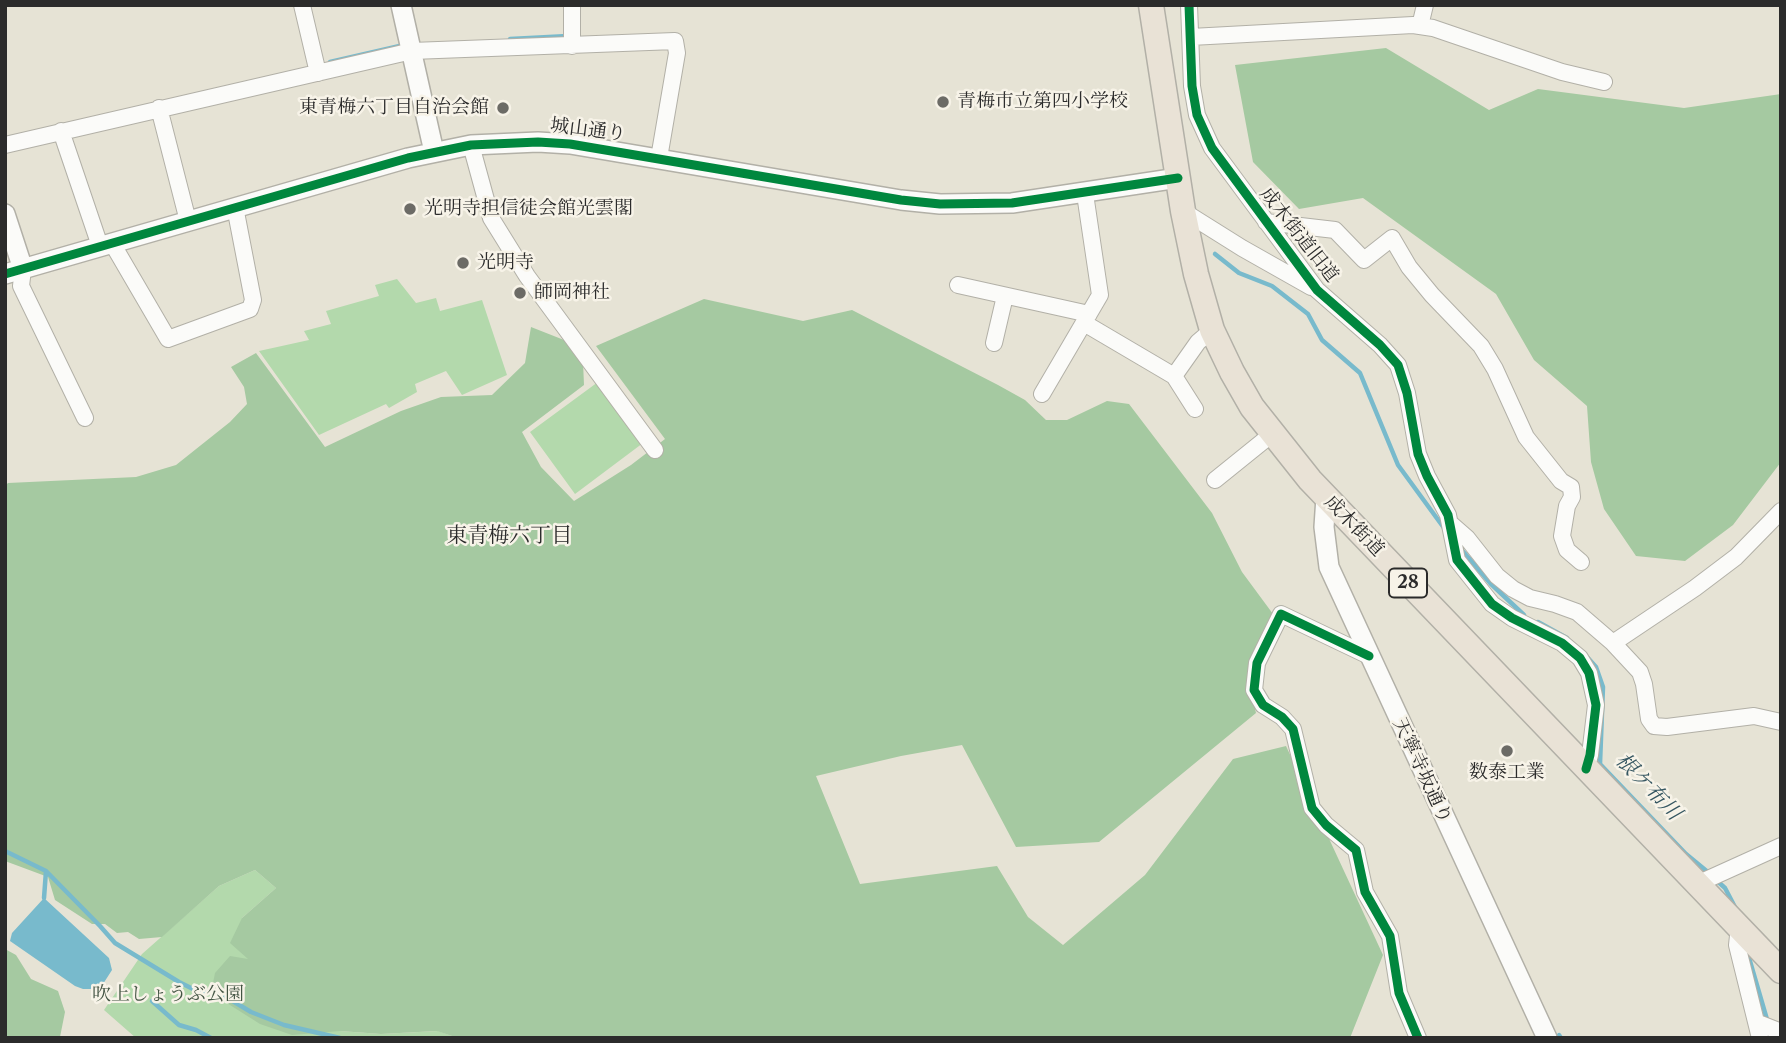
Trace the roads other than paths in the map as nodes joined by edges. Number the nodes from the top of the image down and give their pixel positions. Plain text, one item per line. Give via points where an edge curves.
1 (302, 5) edge
2 (401, 5) edge
3 (572, 5) edge
4 (1151, 5) edge
5 (1189, 5) edge
6 (1424, 5) edge
7 (1420, 26) junction
8 (1191, 37) junction
9 (572, 40) junction
10 (410, 45) junction
11 (317, 72) junction
12 (1604, 82) dead end
13 (159, 108) junction
14 (61, 131) junction
15 (5, 145) edge
16 (471, 145) junction
17 (434, 152) junction
18 (659, 158) junction
19 (1178, 178) junction
20 (1086, 194) junction
21 (235, 207) junction
22 (1183, 211) junction
23 (5, 214) edge
24 (188, 220) junction
25 (1266, 222) junction
26 (106, 245) junction
27 (14, 271) edge
28 (958, 285) dead end
29 (1317, 290) junction
30 (1004, 296) junction
31 (1087, 319) junction
32 (1212, 330) junction
33 (994, 343) dead end
34 (1174, 376) junction
35 (1042, 394) dead end
36 (1195, 409) dead end
37 (85, 418) dead end
38 (1272, 434) junction
39 (655, 450) dead end
40 (1215, 480) dead end
41 (1326, 497) junction
42 (1781, 511) edge
43 (1451, 524) junction
44 (1581, 562) dead end
45 (1613, 643) junction
46 (1369, 656) junction
47 (1781, 722) edge
48 (1586, 769) junction
49 (1781, 846) edge
50 (1707, 879) junction
51 (1744, 932) junction
52 (1781, 971) edge
53 (1767, 1030) edge
54 (1418, 1038) edge
55 (1547, 1038) edge

1 - 11 street
2 - 10 street
3 - 9 street
4 - 19 main road, 成木街道 / 28
5 - 8 street, 成木街道旧道
6 - 7 street
7 - 8 street
7 - 12 street
8 - 25 street, 成木街道旧道 via 1197,115 1212,148
9 - 10 street
9 - 18 street via 675,41 677,53
10 - 11 street
10 - 17 street
11 - 13 street
13 - 14 street
13 - 24 street
14 - 15 street
14 - 26 street
16 - 17 street, 城山通り
16 - 18 street, 城山通り via 570,144
16 - 39 street via 491,218 527,276
17 - 21 street, 城山通り
18 - 20 street, 城山通り via 940,204 1012,203
19 - 20 street, 城山通り
19 - 22 main road, 成木街道 / 28
20 - 31 street via 1100,295
21 - 24 street, 城山通り
21 - 26 street via 253,300 250,309 168,339
22 - 29 street
22 - 32 main road, 成木街道 / 28
23 - 27 street
24 - 26 street, 城山通り
25 - 29 street, 成木街道旧道
25 - 44 street via 1335,230 1364,260 1392,238 1409,267 1480,346 1526,437 1571,487 1562,536 1567,551
26 - 27 street, 城山通り
27 - 37 street
28 - 30 street
29 - 43 street, 成木街道旧道 via 1398,365 1419,454
30 - 31 street
30 - 33 street
31 - 34 street
31 - 35 street
32 - 34 street
32 - 38 main road, 成木街道 / 28 via 1245,396
34 - 36 street
38 - 40 street
38 - 41 main road, 成木街道 / 28
41 - 46 street, 天寧寺坂通り via 1329,567
41 - 48 main road, 成木街道 / 28
42 - 45 street via 1726,565
43 - 45 street via 1513,589 1577,612
43 - 48 street, 成木街道旧道 via 1457,560 1492,604 1562,643 1586,666 1596,705
45 - 47 street via 1640,672 1648,719 1654,726 1754,716
46 - 54 street via 1281,614 1257,663 1254,690 1262,705 1293,729 1312,808 1356,850 1365,892 1390,936 1399,993
46 - 55 street, 天寧寺坂通り
48 - 50 main road, 成木街道 / 28
49 - 50 street
50 - 51 main road, 成木街道 / 28
51 - 52 main road, 成木街道 / 28
51 - 53 street via 1737,945

